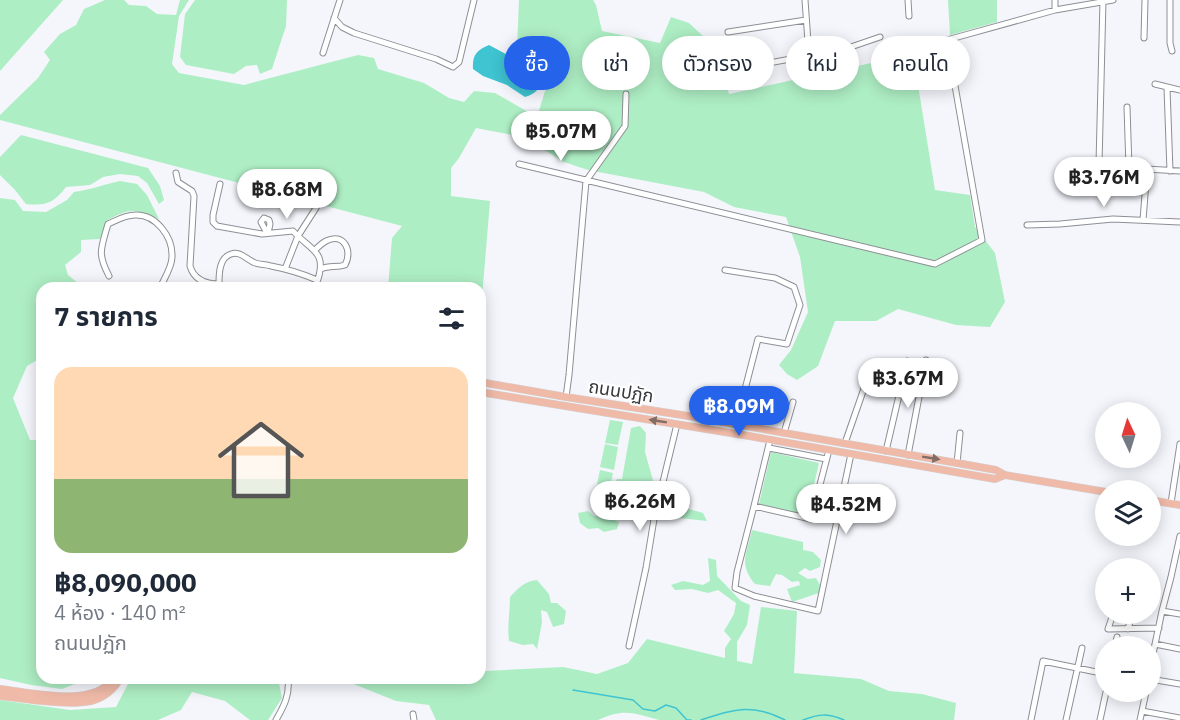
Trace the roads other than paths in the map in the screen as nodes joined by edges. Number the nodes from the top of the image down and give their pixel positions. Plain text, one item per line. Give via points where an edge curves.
1 (340, 0) edge
2 (474, 0) edge
3 (805, 0) edge
4 (908, 0) edge
5 (1055, 0) edge
6 (1113, 0) edge
7 (1145, 0) edge
8 (1170, 0) edge
9 (1103, 1) edge
10 (1055, 10) junction
11 (909, 16) dead end
12 (334, 18) junction
13 (806, 20) junction
14 (728, 32) dead end
15 (807, 36) edge
16 (961, 36) edge
17 (1144, 38) dead end
18 (1172, 51) dead end
19 (323, 53) dead end
20 (1155, 84) dead end
21 (1167, 88) junction
22 (956, 90) edge
23 (1180, 90) edge
24 (626, 94) dead end
25 (1127, 107) dead end
26 (519, 164) dead end
27 (1129, 168) junction
28 (1147, 169) junction
29 (1170, 171) junction
30 (1180, 171) edge
31 (176, 172) dead end
32 (586, 181) junction
33 (220, 184) dead end
34 (316, 208) dead end
35 (1143, 219) junction
36 (1180, 222) edge
37 (1027, 225) dead end
38 (298, 236) junction
39 (315, 250) junction
40 (285, 269) junction
41 (321, 270) junction
42 (725, 270) dead end
43 (109, 276) dead end
44 (162, 282) edge
45 (205, 282) edge
46 (219, 282) edge
47 (317, 282) edge
48 (318, 282) edge
49 (926, 360) dead end
50 (907, 361) dead end
51 (868, 377) dead end
52 (486, 383) edge
53 (486, 393) edge
54 (549, 394) junction
55 (566, 397) junction
56 (793, 402) dead end
57 (548, 403) junction
58 (677, 424) junction
59 (736, 424) junction
60 (784, 433) junction
61 (960, 433) dead end
62 (844, 443) junction
63 (769, 444) junction
64 (1180, 444) edge
65 (829, 450) junction
66 (886, 451) junction
67 (851, 454) junction
68 (908, 455) junction
69 (826, 459) junction
70 (957, 463) junction
71 (1005, 475) junction
72 (1095, 490) edge
73 (1161, 502) edge
74 (1171, 503) junction
75 (1180, 505) edge
76 (754, 506) junction
77 (1180, 536) edge
78 (1171, 577) junction
79 (1180, 579) edge
80 (1162, 611) junction
81 (1180, 614) edge
82 (1110, 624) edge
83 (1129, 624) edge
84 (1159, 628) junction
85 (1128, 629) junction
86 (1157, 636) edge
87 (1161, 645) edge
88 (629, 646) dead end
89 (1082, 648) dead end
90 (1180, 649) edge
91 (1077, 668) junction
92 (1095, 672) edge
93 (1161, 681) edge
94 (108, 684) edge
95 (118, 684) edge
96 (289, 684) edge
97 (1180, 684) edge
98 (0, 689) edge
99 (0, 696) edge
100 (1104, 702) edge
101 (1144, 702) edge
102 (1142, 711) junction
103 (1180, 718) edge
104 (276, 720) edge
105 (1030, 720) edge
106 (1066, 720) edge
107 (1100, 720) edge
108 (1140, 720) edge

1 - 12 street
2 - 12 street via 459,62 453,67 354,33
3 - 13 street
4 - 11 street
5 - 10 street
6 - 9 street
7 - 17 street
8 - 18 street
9 - 10 street
9 - 27 street via 1099,164
10 - 16 street
12 - 19 street
13 - 14 street
13 - 15 street
20 - 21 street
21 - 23 street
21 - 29 street
22 - 32 street via 982,240 935,264
24 - 32 street via 625,126
25 - 27 street
26 - 32 street
27 - 28 street
28 - 29 street
28 - 35 street
29 - 30 street
31 - 45 street via 178,182 194,196 190,266 192,273
32 - 55 street
33 - 38 street via 213,215 217,225 262,234 293,231
34 - 38 street
35 - 36 street
35 - 37 street
38 - 39 street
38 - 40 street
39 - 41 street via 321,259
39 - 41 street via 326,241 339,239 349,250 345,265
40 - 46 street via 232,254 221,265
40 - 47 street
41 - 48 street
42 - 59 street via 775,278 794,287 800,305 787,344 758,339
43 - 44 street via 101,262 108,225 137,214 163,228 171,244 172,259
49 - 68 street
50 - 66 street
51 - 62 street
52 - 54 main road, ถนนปฏัก
53 - 57 main road, ถนนปฏัก
54 - 55 main road, ถนนปฏัก
54 - 57 main road
55 - 59 main road, ถนนปฏัก
56 - 60 street
58 -> 57 main road, ถนนปฏัก
58 - 63 main road, ถนนปฏัก
58 - 88 street
59 - 60 main road, ถนนปฏัก
60 - 62 main road, ถนนปฏัก
61 - 70 street
62 - 66 main road, ถนนปฏัก
63 - 65 main road, ถนนปฏัก
63 - 69 street
63 - 76 street
64 - 74 street
65 - 67 main road, ถนนปฏัก
65 - 69 street
66 - 68 main road, ถนนปฏัก
67 - 71 main road, ถนนปฏัก via 994,478
67 - 76 street via 818,610 735,588
68 -> 70 main road, ถนนปฏัก
69 - 76 street via 811,519
70 - 71 main road, ถนนปฏัก
71 - 72 main road, ถนนปฏัก
73 - 74 main road
74 - 75 main road
77 - 78 street
78 - 79 street
78 - 80 street
80 - 81 street
80 - 84 street
82 - 85 street via 1108,629
83 - 85 street
84 - 85 street
84 - 86 street
87 - 90 street
89 - 91 street
91 - 92 street
91 - 105 street via 1043,661
91 - 106 street
93 - 97 street
94 - 98 main road via 81,695
95 - 99 main road via 90,701
96 - 104 street via 286,701
100 - 107 street
101 - 102 street
102 - 103 street
102 - 108 street

